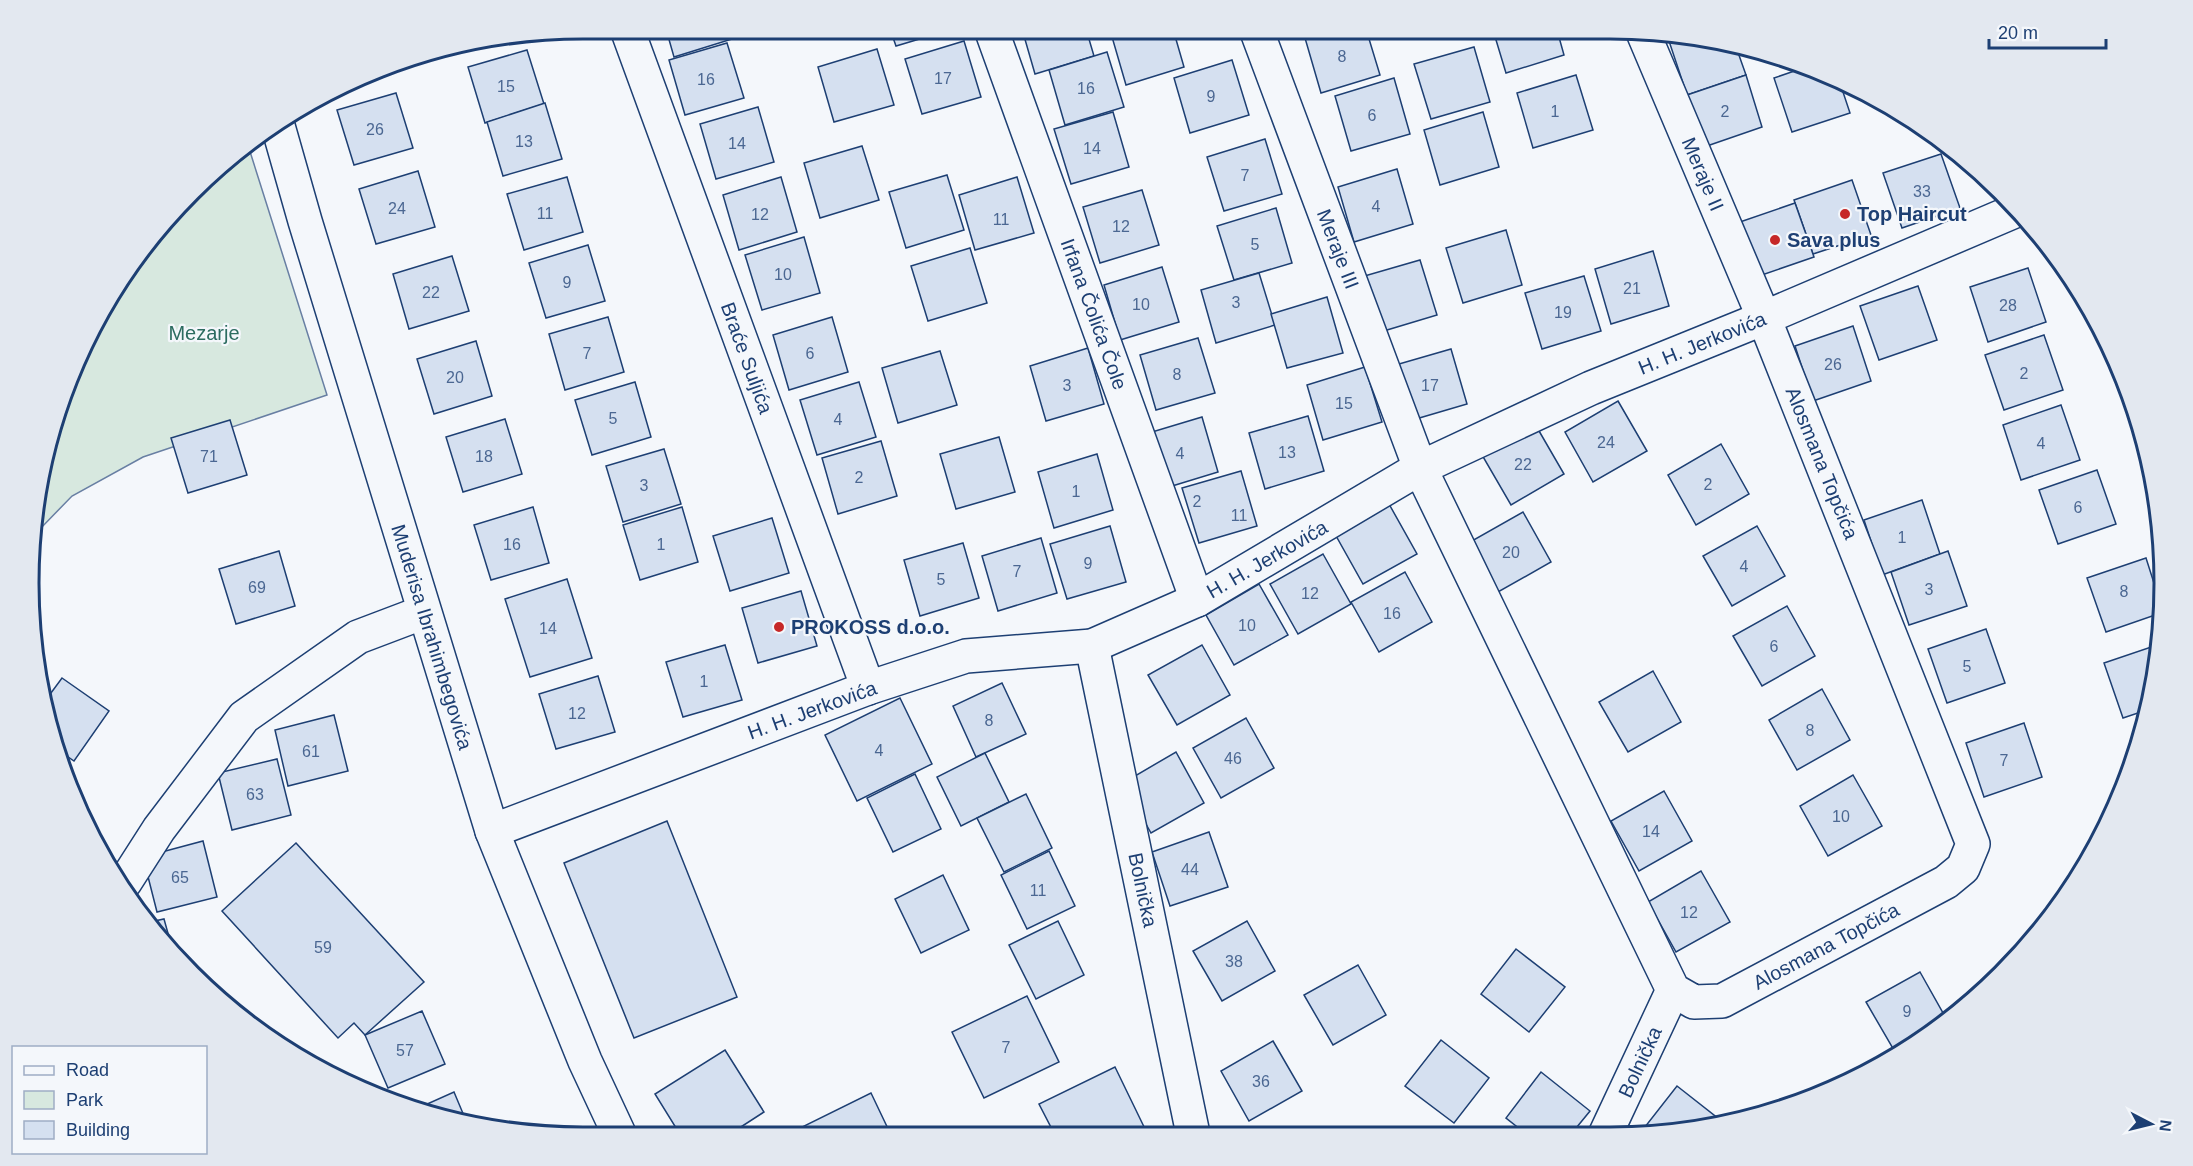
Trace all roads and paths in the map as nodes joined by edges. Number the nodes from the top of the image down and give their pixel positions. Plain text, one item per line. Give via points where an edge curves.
1 (631, 39) edge
2 (995, 39) edge
3 (1260, 39) edge
4 (1646, 40) edge
5 (280, 132) edge
6 (2009, 213) edge
7 (1764, 318) junction
8 (1420, 468) junction
9 (1197, 600) junction
10 (424, 612) junction
11 (1092, 646) junction
12 (868, 688) junction
13 (492, 831) junction
14 (127, 879) edge
15 (1673, 990) junction
16 (616, 1127) edge
17 (1192, 1127) edge
18 (1609, 1127) edge

1 - 12 street, Braće Suljića
2 - 9 street, Irfana Čolića Čole
3 - 8 street, Meraje III
4 - 7 street, Meraje II
5 - 10 street, Muderisa Ibrahimbegovića
6 - 7 street, H. H. Jerkovića
7 - 8 street, H. H. Jerkovića via 1591,388
7 - 15 street, Alosmana Topčića via 1973,844 1963,868 1946,882 1722,1001 1694,1002
8 - 9 street, H. H. Jerkovića
8 - 15 street
9 - 11 street, H. H. Jerkovića
10 - 13 street, Muderisa Ibrahimbegovića
10 - 14 street via 358,637 244,717 159,829
11 - 12 street, H. H. Jerkovića via 966,656
11 - 17 street, Bolnička
12 - 13 street, H. H. Jerkovića
13 - 16 street, Muderisa Ibrahimbegovića
15 - 18 street, Bolnička

